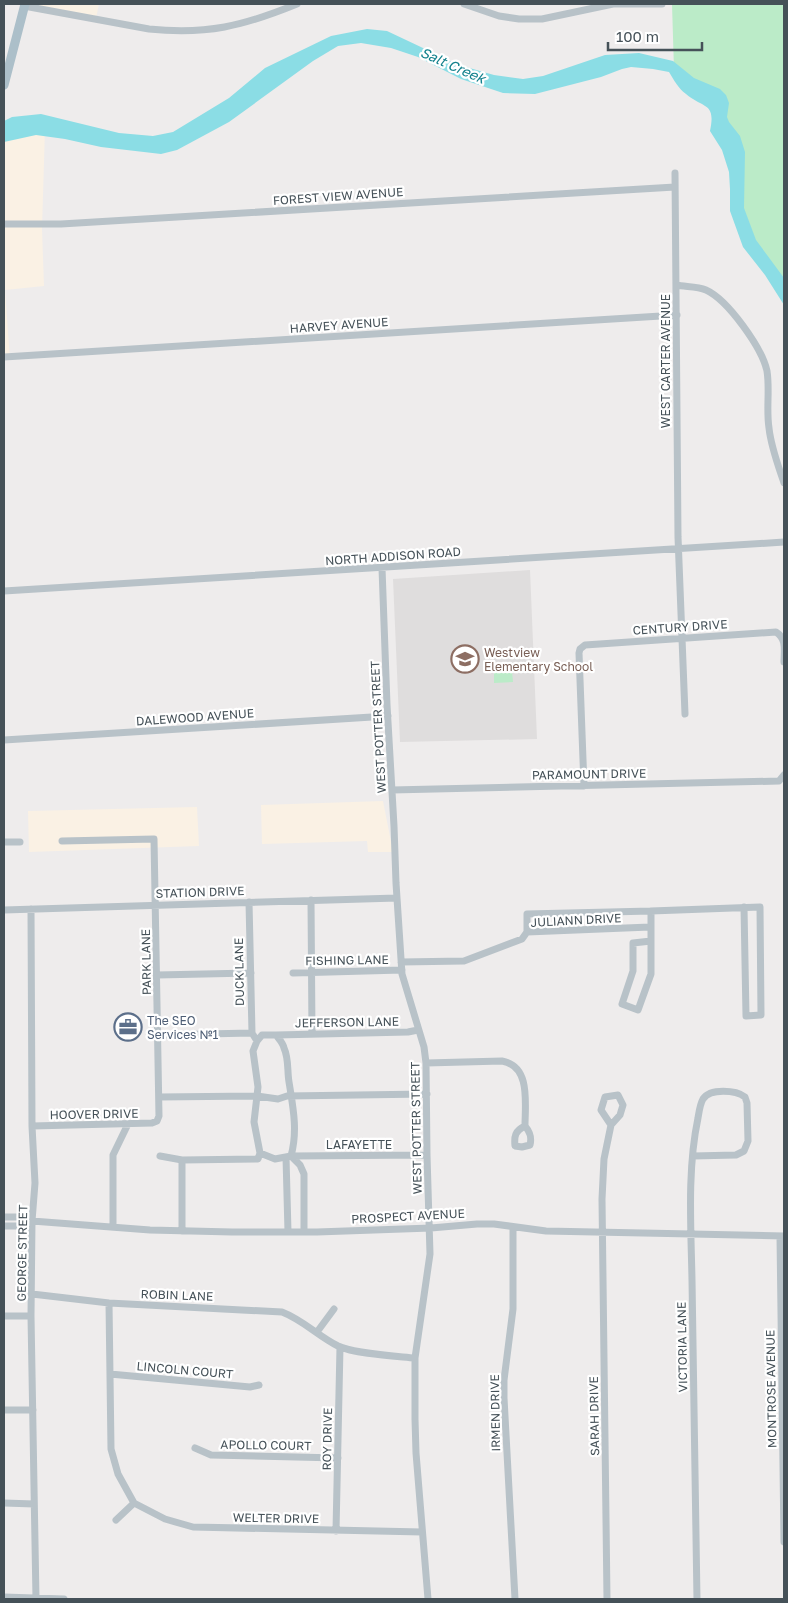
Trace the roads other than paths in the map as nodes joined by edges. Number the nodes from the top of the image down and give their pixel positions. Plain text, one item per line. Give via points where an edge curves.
1 (297, 4) edge
2 (464, 4) edge
3 (662, 4) edge
4 (25, 5) edge
5 (7, 65) edge
6 (4, 85) edge
7 (675, 173) dead end
8 (674, 186) junction
9 (4, 224) edge
10 (676, 285) junction
11 (676, 315) junction
12 (4, 357) edge
13 (784, 483) edge
14 (784, 542) edge
15 (678, 549) junction
16 (382, 568) junction
17 (4, 591) edge
18 (682, 638) junction
19 (784, 662) edge
20 (685, 714) dead end
21 (388, 716) junction
22 (4, 740) edge
23 (784, 775) edge
24 (584, 786) junction
25 (392, 790) junction
26 (62, 841) dead end
27 (4, 842) edge
28 (20, 842) dead end
29 (397, 898) junction
30 (311, 900) junction
31 (249, 902) junction
32 (156, 905) junction
33 (744, 907) junction
34 (31, 909) junction
35 (4, 910) edge
36 (651, 911) junction
37 (650, 927) junction
38 (527, 932) junction
39 (651, 942) junction
40 (402, 966) junction
41 (312, 972) junction
42 (251, 973) junction
43 (293, 973) dead end
44 (158, 975) junction
45 (418, 1030) junction
46 (252, 1033) junction
47 (312, 1034) junction
48 (158, 1035) junction
49 (276, 1035) junction
50 (257, 1041) junction
51 (426, 1063) junction
52 (427, 1094) junction
53 (257, 1096) junction
54 (292, 1096) junction
55 (159, 1098) junction
56 (157, 1121) joint
57 (128, 1124) junction
58 (32, 1126) junction
59 (524, 1126) dead end
60 (612, 1126) dead end
61 (260, 1153) junction
62 (426, 1155) junction
63 (160, 1156) dead end
64 (288, 1156) junction
65 (692, 1156) junction
66 (182, 1160) junction
67 (4, 1217) edge
68 (32, 1221) junction
69 (4, 1226) edge
70 (113, 1227) junction
71 (513, 1227) junction
72 (430, 1228) junction
73 (182, 1231) junction
74 (288, 1232) junction
75 (304, 1232) junction
76 (602, 1232) junction
77 (692, 1234) junction
78 (782, 1236) edge
79 (32, 1294) junction
80 (109, 1303) junction
81 (334, 1309) dead end
82 (4, 1316) edge
83 (32, 1316) junction
84 (318, 1332) junction
85 (340, 1347) junction
86 (415, 1358) junction
87 (110, 1374) junction
88 (259, 1385) dead end
89 (4, 1410) edge
90 (33, 1410) junction
91 (195, 1448) dead end
92 (338, 1458) junction
93 (4, 1503) edge
94 (134, 1503) junction
95 (34, 1504) junction
96 (116, 1520) dead end
97 (336, 1531) junction
98 (422, 1532) junction
99 (784, 1542) edge
100 (4, 1597) edge
101 (36, 1599) edge
102 (64, 1599) edge
103 (428, 1599) edge
104 (515, 1599) edge
105 (607, 1599) edge
106 (697, 1599) edge

1 - 4 street via 247,23 206,31 149,29
2 - 3 street via 499,16 542,19 614,4
4 - 5 main road
5 - 6 main road
7 - 8 street, WEST CARTER AVENUE
8 - 9 street, FOREST VIEW AVENUE via 68,224
8 - 10 street, WEST CARTER AVENUE
10 - 11 street, WEST CARTER AVENUE
10 - 13 street via 700,288 713,294 758,349 767,373 769,430
11 - 12 street, HARVEY AVENUE
11 - 15 street, WEST CARTER AVENUE
14 - 15 street, NORTH ADDISON ROAD
15 - 16 street, NORTH ADDISON ROAD
15 - 18 street, WEST CARTER AVENUE
16 - 17 street, NORTH ADDISON ROAD
16 - 21 street, WEST POTTER STREET
18 - 19 street, CENTURY DRIVE via 773,632 779,634 784,642
18 - 20 street, WEST CARTER AVENUE
18 - 24 street, CENTURY DRIVE via 582,647 579,653
21 - 22 street, DALEWOOD AVENUE
21 - 25 street, WEST POTTER STREET
23 - 24 street, PARAMOUNT DRIVE via 777,781
24 - 25 street, PARAMOUNT DRIVE
25 - 29 street, WEST POTTER STREET
26 - 32 street, PARK LANE via 154,839
27 - 28 street
29 - 30 street, STATION DRIVE
29 - 40 street, WEST POTTER STREET
30 - 31 street, STATION DRIVE
30 - 41 street
31 - 32 street, STATION DRIVE
31 - 42 street, DUCK LANE
32 - 34 street, STATION DRIVE
32 - 44 street, PARK LANE
33 - 33 street via 746,1016 761,1015 760,907
33 - 36 street
34 - 35 street, STATION DRIVE
34 - 58 street, GEORGE STREET
36 - 37 street
36 - 38 street via 527,914
37 - 38 street, JULIANN DRIVE
37 - 39 street
38 - 40 street, JULIANN DRIVE via 522,939 464,961
39 - 39 street via 651,974 638,1010 622,1004 633,971 633,943
40 - 41 street, FISHING LANE
40 - 45 street, WEST POTTER STREET
41 - 43 street, FISHING LANE
41 - 47 street
42 - 44 street
42 - 46 street, DUCK LANE
44 - 48 street, PARK LANE
45 - 47 street, JEFFERSON LANE
45 - 51 street, WEST POTTER STREET
46 - 48 street
46 - 50 street
47 - 49 street, JEFFERSON LANE
48 - 55 street, PARK LANE
49 - 50 street, JEFFERSON LANE via 262,1035
49 - 54 street via 284,1046
50 - 53 street via 253,1051
51 - 52 street, WEST POTTER STREET
51 - 59 street via 502,1061 512,1064 523,1078
52 - 54 street
52 - 62 street, WEST POTTER STREET
53 - 54 street via 278,1099
53 - 55 street
53 - 61 street via 254,1122
54 - 64 street via 294,1147
55 - 56 street, PARK LANE
56 - 57 street, HOOVER DRIVE
57 - 58 street, HOOVER DRIVE
57 - 70 street via 113,1155
58 - 68 street, GEORGE STREET via 35,1183
60 - 76 street, SARAH DRIVE via 604,1160
61 - 64 street, LAFAYETTE via 274,1159
61 - 66 street via 258,1159
62 - 64 street, LAFAYETTE
62 - 72 street, WEST POTTER STREET
63 - 66 street
64 - 74 street
64 - 75 street via 300,1165 304,1174
65 - 65 street, VICTORIA LANE via 701,1102 705,1096 715,1092 733,1092 745,1097 748,1103 748,1141 744,1151 736,1155
65 - 77 street, VICTORIA LANE
66 - 73 street
67 - 68 street, PROSPECT AVENUE via 22,1217
68 - 69 street, PROSPECT AVENUE via 22,1226
68 - 70 street, PROSPECT AVENUE
68 - 79 street, GEORGE STREET
70 - 73 street, PROSPECT AVENUE
71 - 72 street, PROSPECT AVENUE via 477,1224
71 - 76 street, PROSPECT AVENUE
71 - 104 street, IRMEN DRIVE via 514,1309 504,1398
72 - 75 street, PROSPECT AVENUE
72 - 86 street, WEST POTTER STREET via 430,1254
73 - 74 street, PROSPECT AVENUE
74 - 75 street, PROSPECT AVENUE
76 - 77 street, PROSPECT AVENUE
76 - 105 street, SARAH DRIVE
77 - 78 street, PROSPECT AVENUE
77 - 106 street, VICTORIA LANE
78 - 99 street, MONTROSE AVENUE
79 - 80 street, ROBIN LANE
79 - 83 street, GEORGE STREET
80 - 84 street, ROBIN LANE via 282,1312
80 - 87 street
81 - 84 street
82 - 83 street
83 - 90 street, GEORGE STREET
84 - 85 street, ROBIN LANE
85 - 86 street, ROBIN LANE
85 - 92 street, ROY DRIVE
86 - 98 street, WEST POTTER STREET via 416,1453
87 - 88 street, LINCOLN COURT via 250,1387
87 - 94 street via 112,1456
89 - 90 street
90 - 95 street, GEORGE STREET
91 - 92 street, APOLLO COURT via 211,1455
92 - 97 street, ROY DRIVE
93 - 95 street
94 - 96 street
94 - 97 street, WELTER DRIVE via 186,1526
95 - 101 street, GEORGE STREET
97 - 98 street, WELTER DRIVE
98 - 103 street, WEST POTTER STREET
100 - 101 street
101 - 102 street

